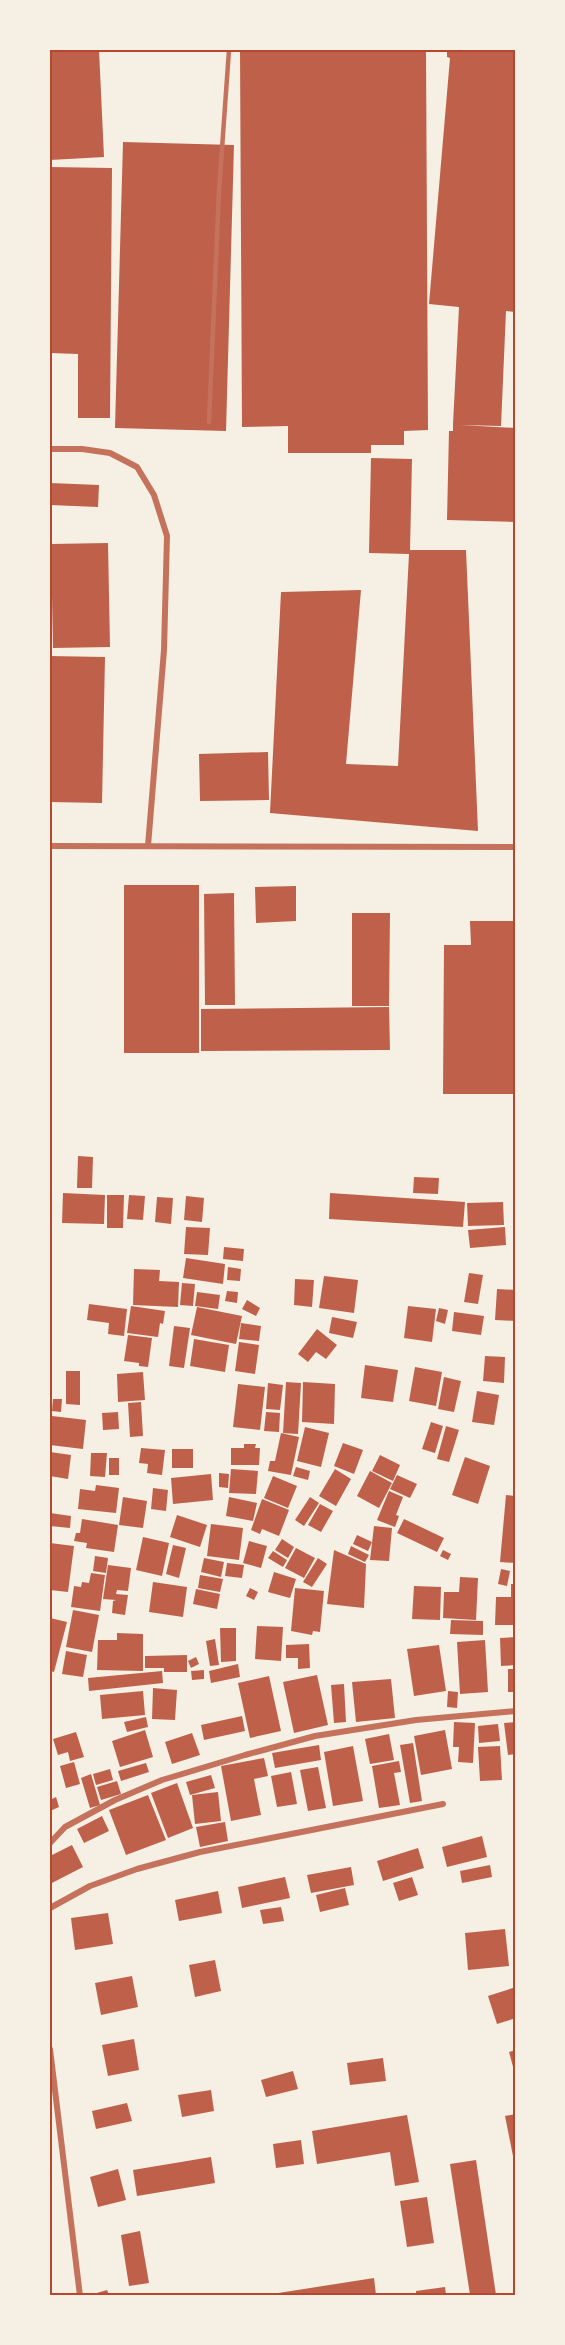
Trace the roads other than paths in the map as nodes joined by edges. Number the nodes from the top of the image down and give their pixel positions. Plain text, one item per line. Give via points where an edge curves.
1 (229, 50) edge
2 (209, 422) dead end
3 (50, 449) edge
4 (50, 846) edge
5 (148, 846) junction
6 (516, 848) edge
7 (516, 1711) edge
8 (443, 1804) dead end
9 (50, 1843) edge
10 (50, 1908) edge
11 (50, 2049) edge
12 (80, 2295) edge

1 - 2 lane
3 - 5 street via 110,453 137,467 154,495 167,536 164,650
4 - 5 street
5 - 6 street
7 - 9 street via 337,1732 244,1755 162,1780 115,1800 65,1827
8 - 10 street via 179,1857 90,1886
11 - 12 street

